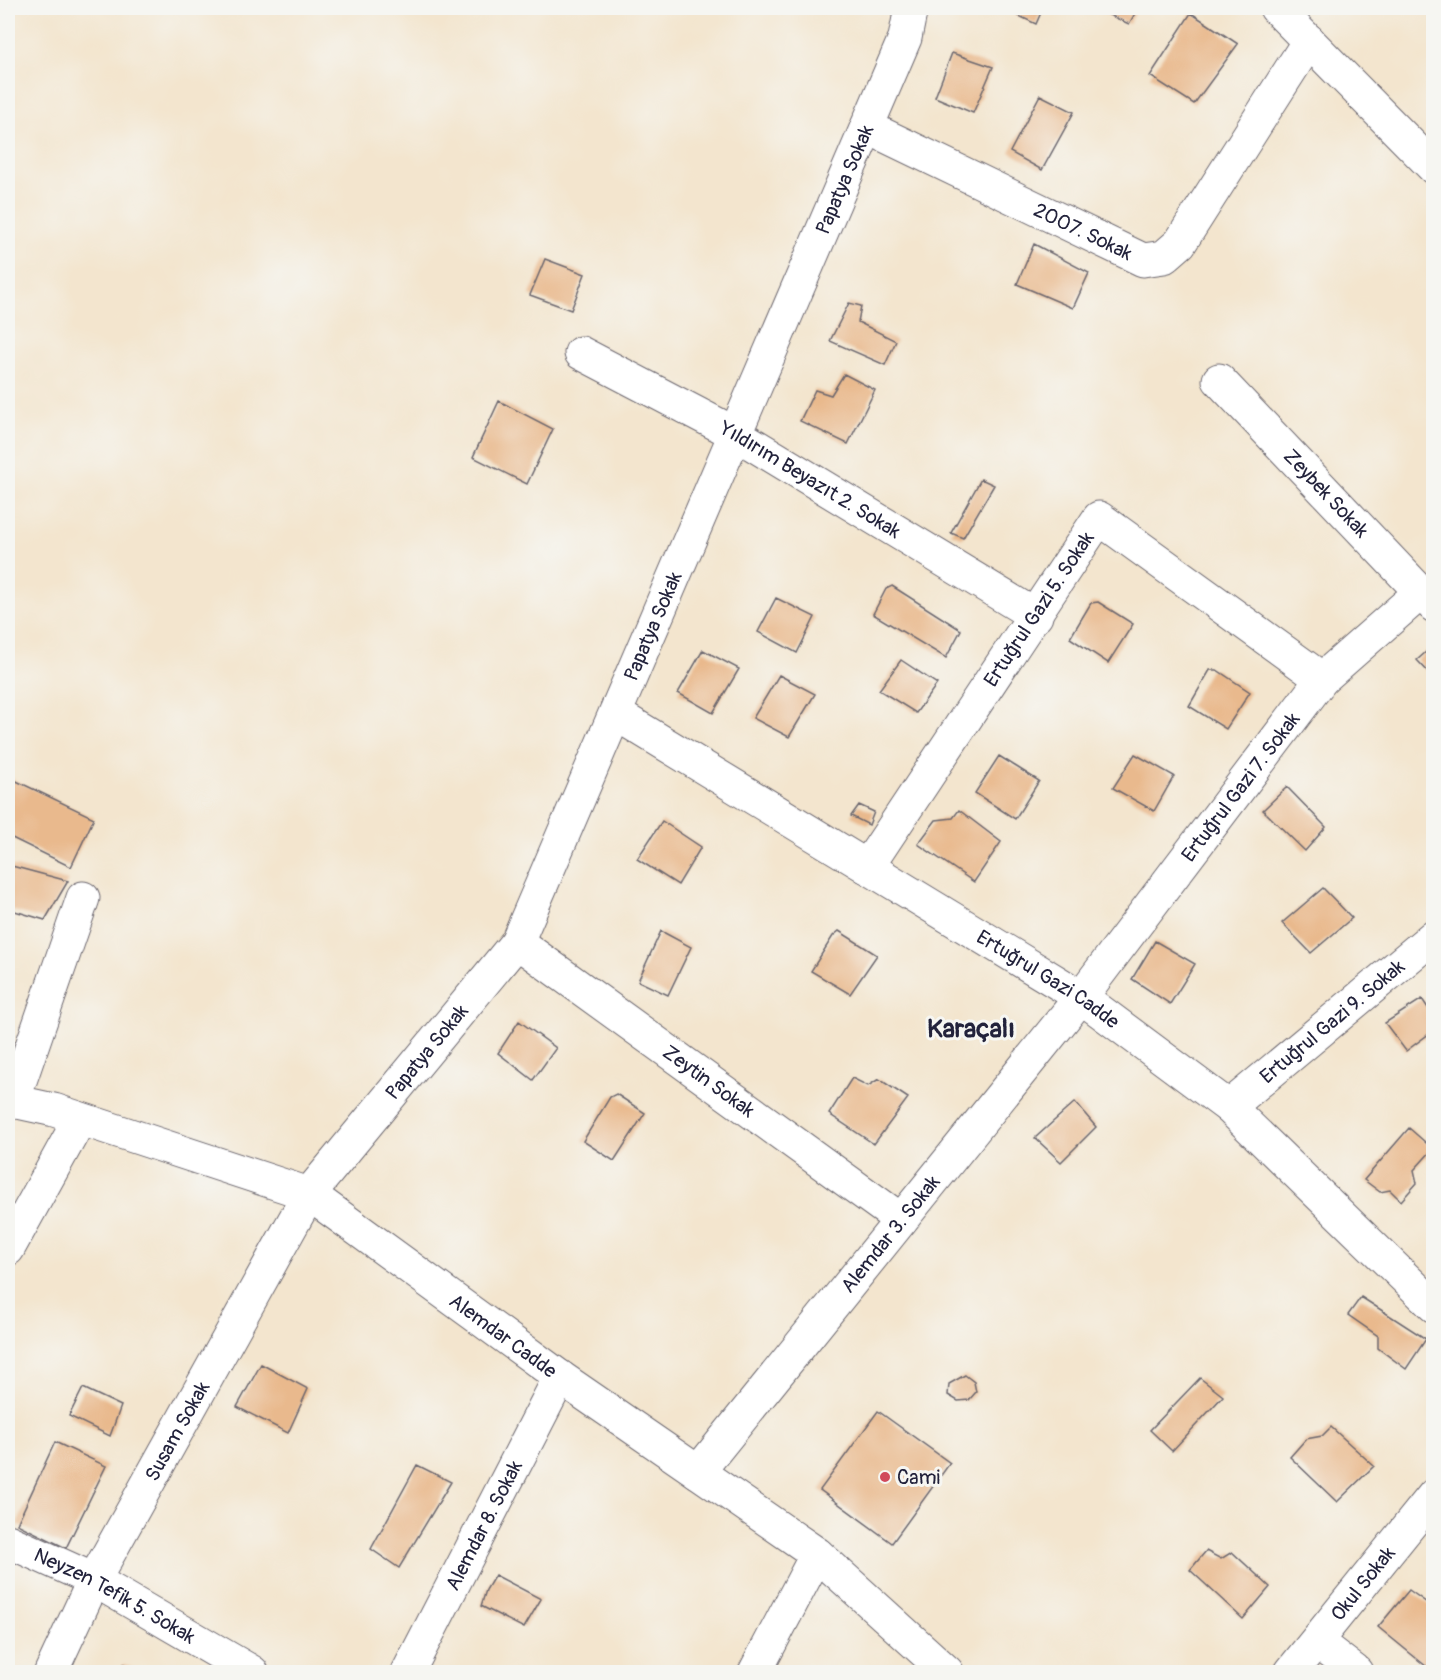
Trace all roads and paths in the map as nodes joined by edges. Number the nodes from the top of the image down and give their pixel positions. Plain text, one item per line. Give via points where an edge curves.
1 (911, 8) edge
2 (1276, 8) edge
3 (1309, 41) junction
4 (867, 127) junction
5 (1434, 168) edge
6 (581, 352) dead end
7 (1219, 380) dead end
8 (736, 435) junction
9 (1427, 600) edge
10 (1036, 616) junction
11 (1322, 679) junction
12 (616, 714) junction
13 (867, 867) junction
14 (82, 898) dead end
15 (1434, 936) edge
16 (518, 942) junction
17 (1081, 997) junction
18 (10, 1100) edge
19 (1229, 1107) junction
20 (80, 1119) junction
21 (309, 1194) junction
22 (902, 1220) junction
23 (8, 1249) edge
24 (1434, 1306) edge
25 (560, 1377) junction
26 (698, 1472) junction
27 (1434, 1496) edge
28 (8, 1541) edge
29 (817, 1554) junction
30 (94, 1580) junction
31 (1317, 1642) junction
32 (51, 1672) edge
33 (252, 1672) edge
34 (408, 1672) edge
35 (755, 1672) edge
36 (947, 1672) edge
37 (1291, 1672) edge
38 (1356, 1672) edge

1 - 4 street, Papatya Sokak via 905,38
2 - 3 street
3 - 4 street, 2007. Sokak via 1179,243 1164,257 1143,260
3 - 5 street
4 - 8 street, Papatya Sokak
6 - 8 street, Yıldırım Beyazıt 2. Sokak
7 - 9 street, Zeybek Sokak
8 - 10 street, Yıldırım Beyazıt 2. Sokak
8 - 12 street, Papatya Sokak
9 - 11 street, Ertuğrul Gazi 7. Sokak
10 - 11 street, Ertuğrul Gazi 5. Sokak via 1099,518
10 - 13 street, Ertuğrul Gazi 5. Sokak
11 - 17 street, Ertuğrul Gazi 7. Sokak
12 - 13 street, Ertuğrul Gazi Cadde
12 - 16 street, Papatya Sokak
13 - 17 street, Ertuğrul Gazi Cadde
14 - 18 street
15 - 19 street, Ertuğrul Gazi 9. Sokak
16 - 21 street, Papatya Sokak
16 - 22 street, Zeytin Sokak
17 - 19 street, Ertuğrul Gazi Cadde
17 - 22 street, Alemdar 3. Sokak
18 - 20 street, Alemdar Cadde
19 - 24 street, Ertuğrul Gazi Cadde
20 - 21 street, Alemdar Cadde
20 - 23 street
21 - 25 street, Alemdar Cadde
21 - 30 street, Susam Sokak
22 - 26 street, Alemdar 3. Sokak
25 - 26 street, Alemdar Cadde
25 - 34 street, Alemdar 8. Sokak
26 - 29 street, Alemdar Cadde
27 - 31 street, Okul Sokak
28 - 30 street, Neyzen Tefik 5. Sokak
29 - 35 street
29 - 36 street, Alemdar Cadde
30 - 32 street, Susam Sokak
30 - 33 street, Neyzen Tefik 5. Sokak
31 - 37 street, Okul Sokak
31 - 38 street

